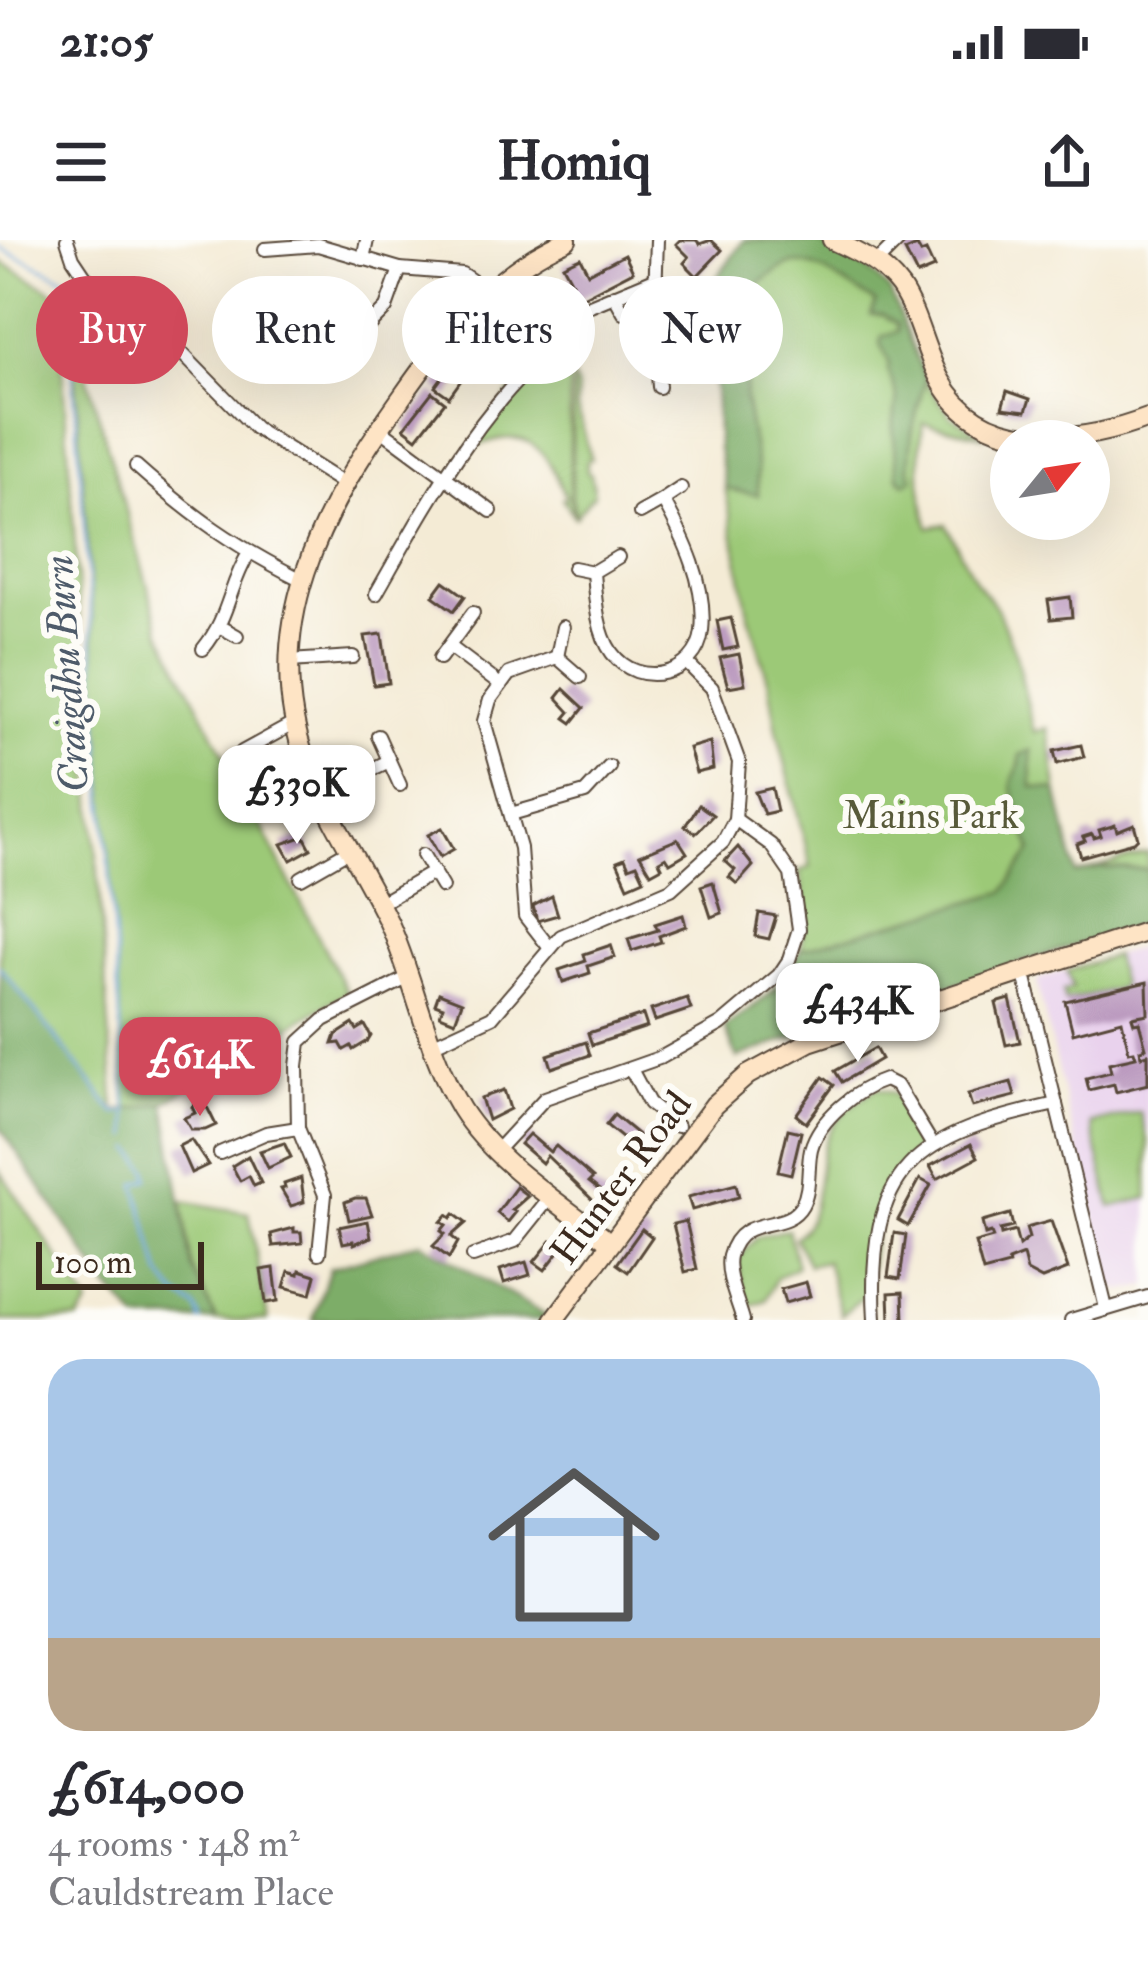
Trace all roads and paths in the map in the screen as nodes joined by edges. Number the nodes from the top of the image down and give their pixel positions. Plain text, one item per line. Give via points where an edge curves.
1 (67, 240) edge
2 (367, 240) edge
3 (567, 240) edge
4 (832, 240) edge
5 (899, 240) edge
6 (655, 241) edge
7 (265, 249) dead end
8 (363, 259) junction
9 (876, 262) junction
10 (400, 269) junction
11 (461, 276) edge
12 (508, 276) edge
13 (657, 276) edge
14 (619, 293) edge
15 (614, 295) junction
16 (595, 304) edge
17 (619, 304) edge
18 (378, 316) edge
19 (411, 384) edge
20 (511, 384) edge
21 (1148, 418) edge
22 (380, 429) junction
23 (136, 466) dead end
24 (443, 478) junction
25 (152, 480) junction
26 (344, 484) junction
27 (681, 488) dead end
28 (139, 494) dead end
29 (663, 500) junction
30 (491, 511) dead end
31 (640, 513) dead end
32 (249, 553) junction
33 (618, 556) dead end
34 (573, 568) dead end
35 (593, 572) junction
36 (301, 579) junction
37 (376, 594) dead end
38 (473, 613) dead end
39 (221, 627) junction
40 (563, 627) dead end
41 (237, 636) dead end
42 (202, 649) dead end
43 (353, 657) dead end
44 (557, 657) junction
45 (289, 661) junction
46 (687, 663) junction
47 (580, 677) dead end
48 (499, 684) junction
49 (295, 723) junction
50 (378, 736) dead end
51 (261, 741) junction
52 (242, 752) dead end
53 (269, 754) dead end
54 (389, 761) junction
55 (609, 767) dead end
56 (400, 785) dead end
57 (320, 794) junction
58 (511, 814) junction
59 (735, 819) junction
60 (350, 850) junction
61 (423, 854) dead end
62 (323, 865) junction
63 (434, 872) junction
64 (301, 878) dead end
65 (330, 879) dead end
66 (442, 887) dead end
67 (379, 904) junction
68 (1148, 931) edge
69 (549, 947) junction
70 (1024, 974) junction
71 (411, 976) junction
72 (434, 1044) junction
73 (631, 1069) junction
74 (1056, 1104) junction
75 (676, 1126) dead end
76 (298, 1128) junction
77 (932, 1144) junction
78 (497, 1150) junction
79 (220, 1153) dead end
80 (551, 1196) junction
81 (609, 1242) junction
82 (319, 1253) dead end
83 (473, 1256) dead end
84 (1148, 1298) edge
85 (1106, 1308) junction
86 (560, 1318) edge
87 (743, 1320) edge
88 (874, 1320) edge
89 (1071, 1320) edge

1 - 26 street via 91,285 170,341 255,428
2 - 8 street
3 - 12 street
4 - 9 street
5 - 9 street
6 - 13 street
7 - 8 street via 311,243
8 - 10 street
9 - 21 street via 900,287 943,386 987,427 1023,436 1096,435
10 - 11 street
10 - 18 street
14 - 15 street
15 - 16 street
15 - 17 street
19 - 22 street
20 - 24 street
22 - 24 street
22 - 26 street
23 - 25 street
24 - 30 street
24 - 37 street
25 - 28 street
25 - 32 street
26 - 36 street
27 - 29 street
29 - 31 street
29 - 46 street via 691,552 702,617
32 - 36 street
32 - 39 street
33 - 35 street
34 - 35 street
35 - 46 street via 603,634 621,663 656,675
36 - 45 street
38 - 48 street via 444,652
39 - 41 street
39 - 42 street
40 - 44 street
43 - 45 street
44 - 47 street
44 - 48 street via 519,668
45 - 49 street
46 - 59 street via 709,683 730,728 740,771
48 - 58 street via 484,721
49 - 51 street
49 - 57 street
50 - 54 street
51 - 52 street
51 - 53 street
54 - 56 street
54 - 57 street
55 - 58 street via 585,793
57 - 60 street
58 - 69 street via 525,916
59 - 69 street via 723,842 676,886
59 - 73 street via 771,845 791,874 799,913 793,952 770,985 721,1024
60 - 62 street
60 - 67 street
61 - 63 street
62 - 64 street
62 - 65 street
63 - 66 street
63 - 67 street
67 - 71 street
68 - 70 street, Hunter Road
69 - 72 street via 492,1017
70 - 74 street
70 - 81 street, Hunter Road via 809,1042 748,1075 714,1105
71 - 72 street
71 - 76 street via 305,1034
72 - 78 street via 462,1111
73 - 75 street via 649,1103
73 - 78 street via 545,1098
74 - 77 street
74 - 85 street
76 - 79 street
76 - 82 street via 325,1196
77 - 87 street via 897,1086 885,1080 832,1114 812,1144 801,1208 736,1238 727,1261
77 - 88 street via 892,1190 880,1220
78 - 80 street
80 - 81 street
80 - 83 street via 515,1241
81 - 86 street, Hunter Road
84 - 85 street
85 - 89 street

